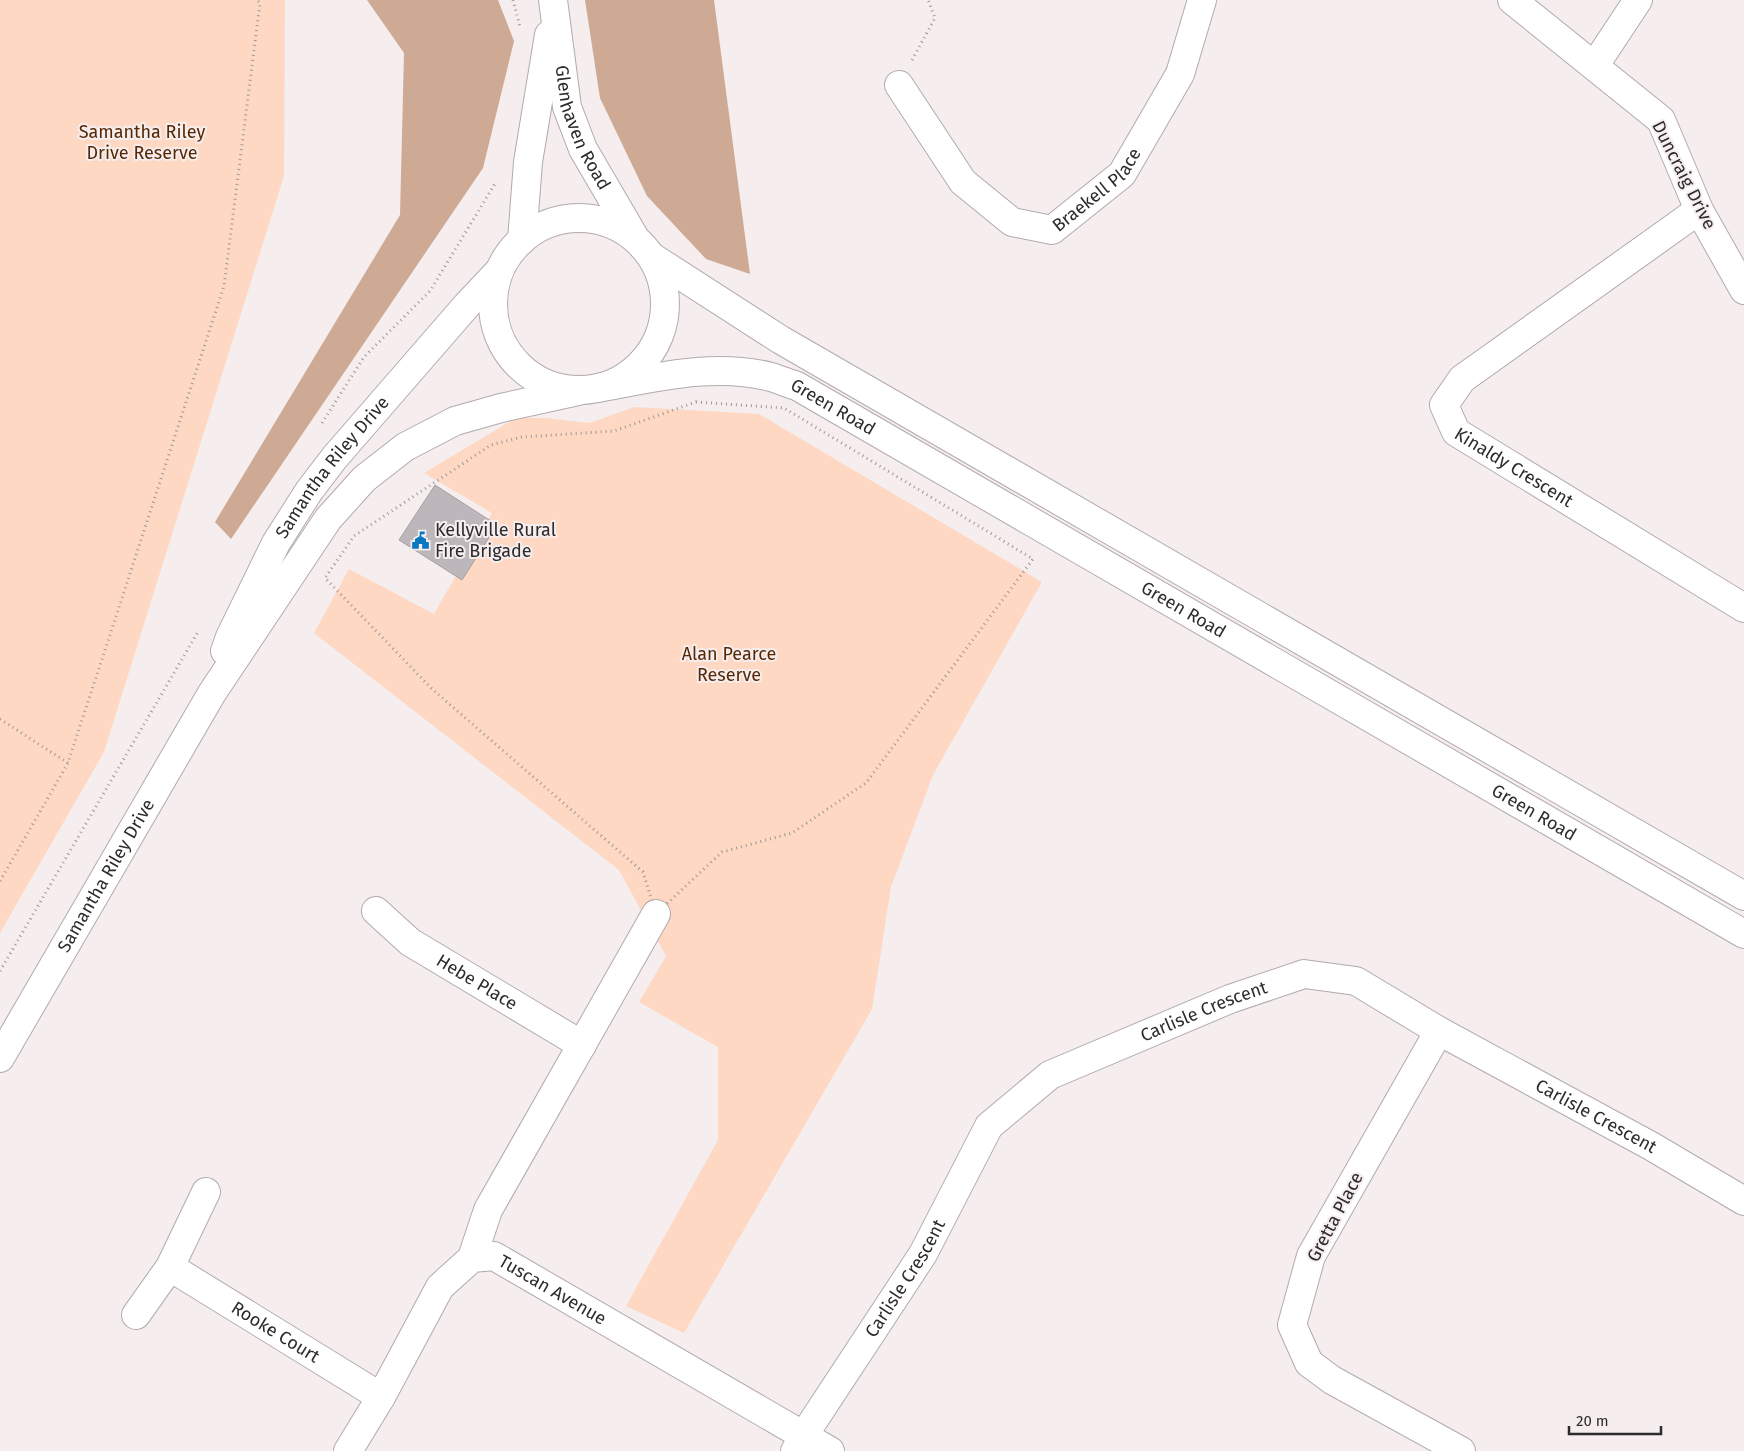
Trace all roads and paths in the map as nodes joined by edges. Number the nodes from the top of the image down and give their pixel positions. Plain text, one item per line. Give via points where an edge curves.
1 (257, 0) edge
2 (928, 0) edge
3 (1202, 0) edge
4 (1512, 0) edge
5 (1638, 0) edge
6 (553, 3) edge
7 (1595, 65) junction
8 (899, 85) joint
9 (1699, 210) junction
10 (522, 240) junction
11 (644, 249) junction
12 (500, 271) junction
13 (1744, 290) edge
14 (588, 390) junction
15 (1744, 608) edge
16 (212, 693) junction
17 (0, 719) edge
18 (68, 763) junction
19 (0, 881) edge
20 (1744, 896) edge
21 (376, 911) dead end
22 (656, 914) junction
23 (1744, 934) edge
24 (1439, 1031) junction
25 (582, 1045) junction
26 (0, 1058) edge
27 (206, 1192) dead end
28 (1744, 1201) edge
29 (472, 1258) junction
30 (170, 1267) junction
31 (136, 1315) dead end
32 (381, 1397) junction
33 (800, 1443) edge
34 (348, 1451) edge
35 (830, 1451) edge
36 (1461, 1451) edge

1 - 18 path via 260,3 224,286
2 - 8 path via 935,18
3 - 8 street, Braekell Place via 1180,74 1122,174 1052,230 1012,222 963,182
4 - 7 street, Duncraig Drive
5 - 7 street
6 - 10 street, Glenhaven Road via 528,162
6 - 11 street, Glenhaven Road via 567,107 583,149
7 - 9 street, Duncraig Drive via 1661,120
9 - 13 street, Duncraig Drive
9 - 15 street, Kinaldy Crescent via 1462,379 1444,405 1456,432
10 - 11 street via 549,224 580,218 611,224 629,234
10 - 12 street
11 - 14 street via 663,284 665,314 658,339 643,362 623,379
11 - 20 street, Green Road via 781,340
12 - 14 street via 494,290 494,314 505,349 531,376 553,387
12 - 16 street, Samantha Riley Drive via 335,456 309,491 253,587 230,637
14 - 16 street, Samantha Riley Drive via 455,421 405,446 364,479 328,519
14 - 23 street, Green Road via 678,374 715,371 770,377 797,386
16 - 26 street, Samantha Riley Drive
17 - 18 path
18 - 19 path
21 - 25 street, Hebe Place via 410,942
22 - 22 path via 722,852 792,833 866,783 1033,559 784,408 696,402 614,431 522,437 491,445 354,536 325,578 432,689 643,872
22 - 25 street
24 - 28 street, Carlisle Crescent via 1651,1146
24 - 33 street, Carlisle Crescent via 1356,981 1304,974 1230,999 1050,1075 989,1126 923,1254
24 - 36 street, Gretta Place via 1311,1256 1292,1325 1309,1363 1332,1380
25 - 29 street via 488,1210
27 - 30 street
29 - 32 street, Tuscan Avenue via 440,1287
29 - 33 street, Tuscan Avenue via 494,1256
30 - 31 street
30 - 32 street, Rooke Court
32 - 34 street, Tuscan Avenue
33 - 35 street, Tuscan Avenue

